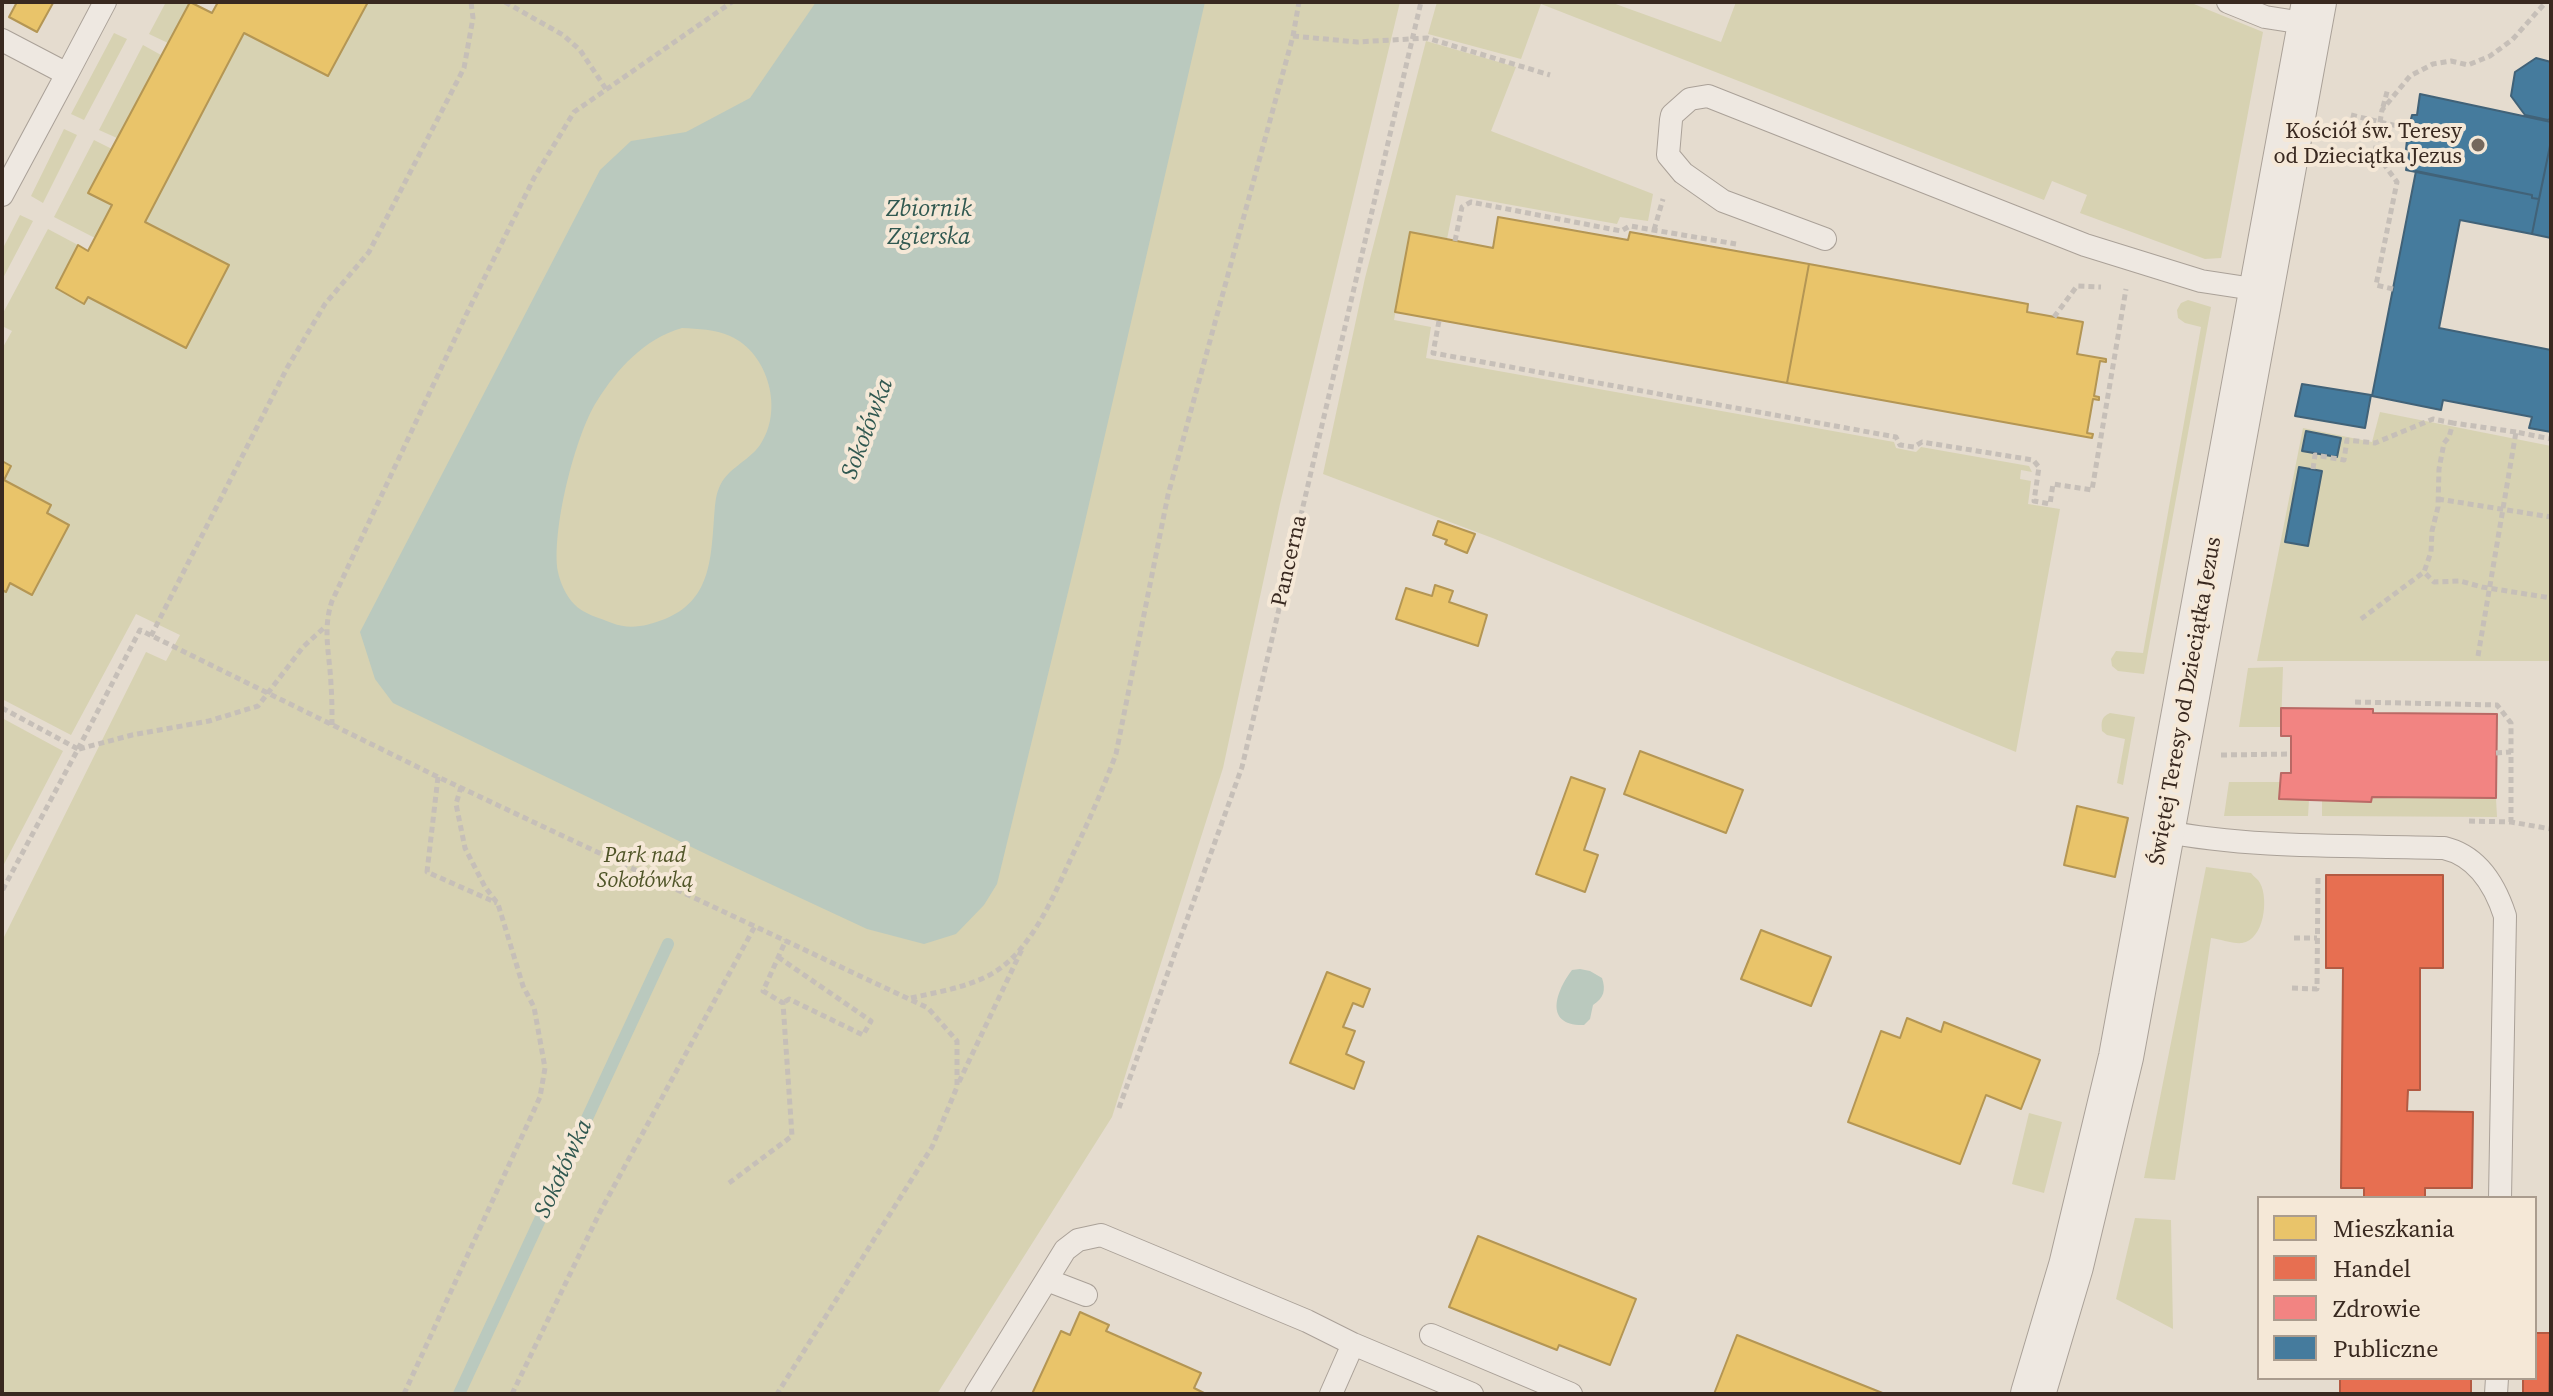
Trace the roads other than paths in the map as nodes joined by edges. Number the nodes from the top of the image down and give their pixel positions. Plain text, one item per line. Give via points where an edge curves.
1 (105, 2) edge
2 (2228, 2) edge
3 (2312, 13) edge
4 (2, 40) edge
5 (67, 74) junction
6 (2, 195) edge
7 (1825, 239) dead end
8 (2260, 290) junction
9 (2162, 831) junction
10 (2500, 1196) edge
11 (1047, 1280) junction
12 (1086, 1295) dead end
13 (1431, 1335) dead end
14 (1353, 1344) junction
15 (976, 1394) edge
16 (1331, 1394) edge
17 (1472, 1394) edge
18 (1571, 1394) edge
19 (2033, 1394) edge

1 - 5 lane
2 - 3 lane via 2265,17
3 - 8 street, Świętej Teresy od Dzieciątka Jezus
4 - 5 lane
5 - 6 lane
7 - 8 lane via 1723,201 1683,173 1668,155 1672,115 1690,99 1708,96 2085,245 2201,281
8 - 9 street, Świętej Teresy od Dzieciątka Jezus
9 - 10 lane via 2206,839 2444,848 2472,860 2495,888 2505,916
9 - 19 street, Świętej Teresy od Dzieciątka Jezus via 2121,1057 2071,1266
11 - 12 lane
11 - 14 lane via 1065,1250 1078,1240 1101,1235
11 - 15 lane
13 - 18 lane
14 - 16 lane
14 - 17 lane

